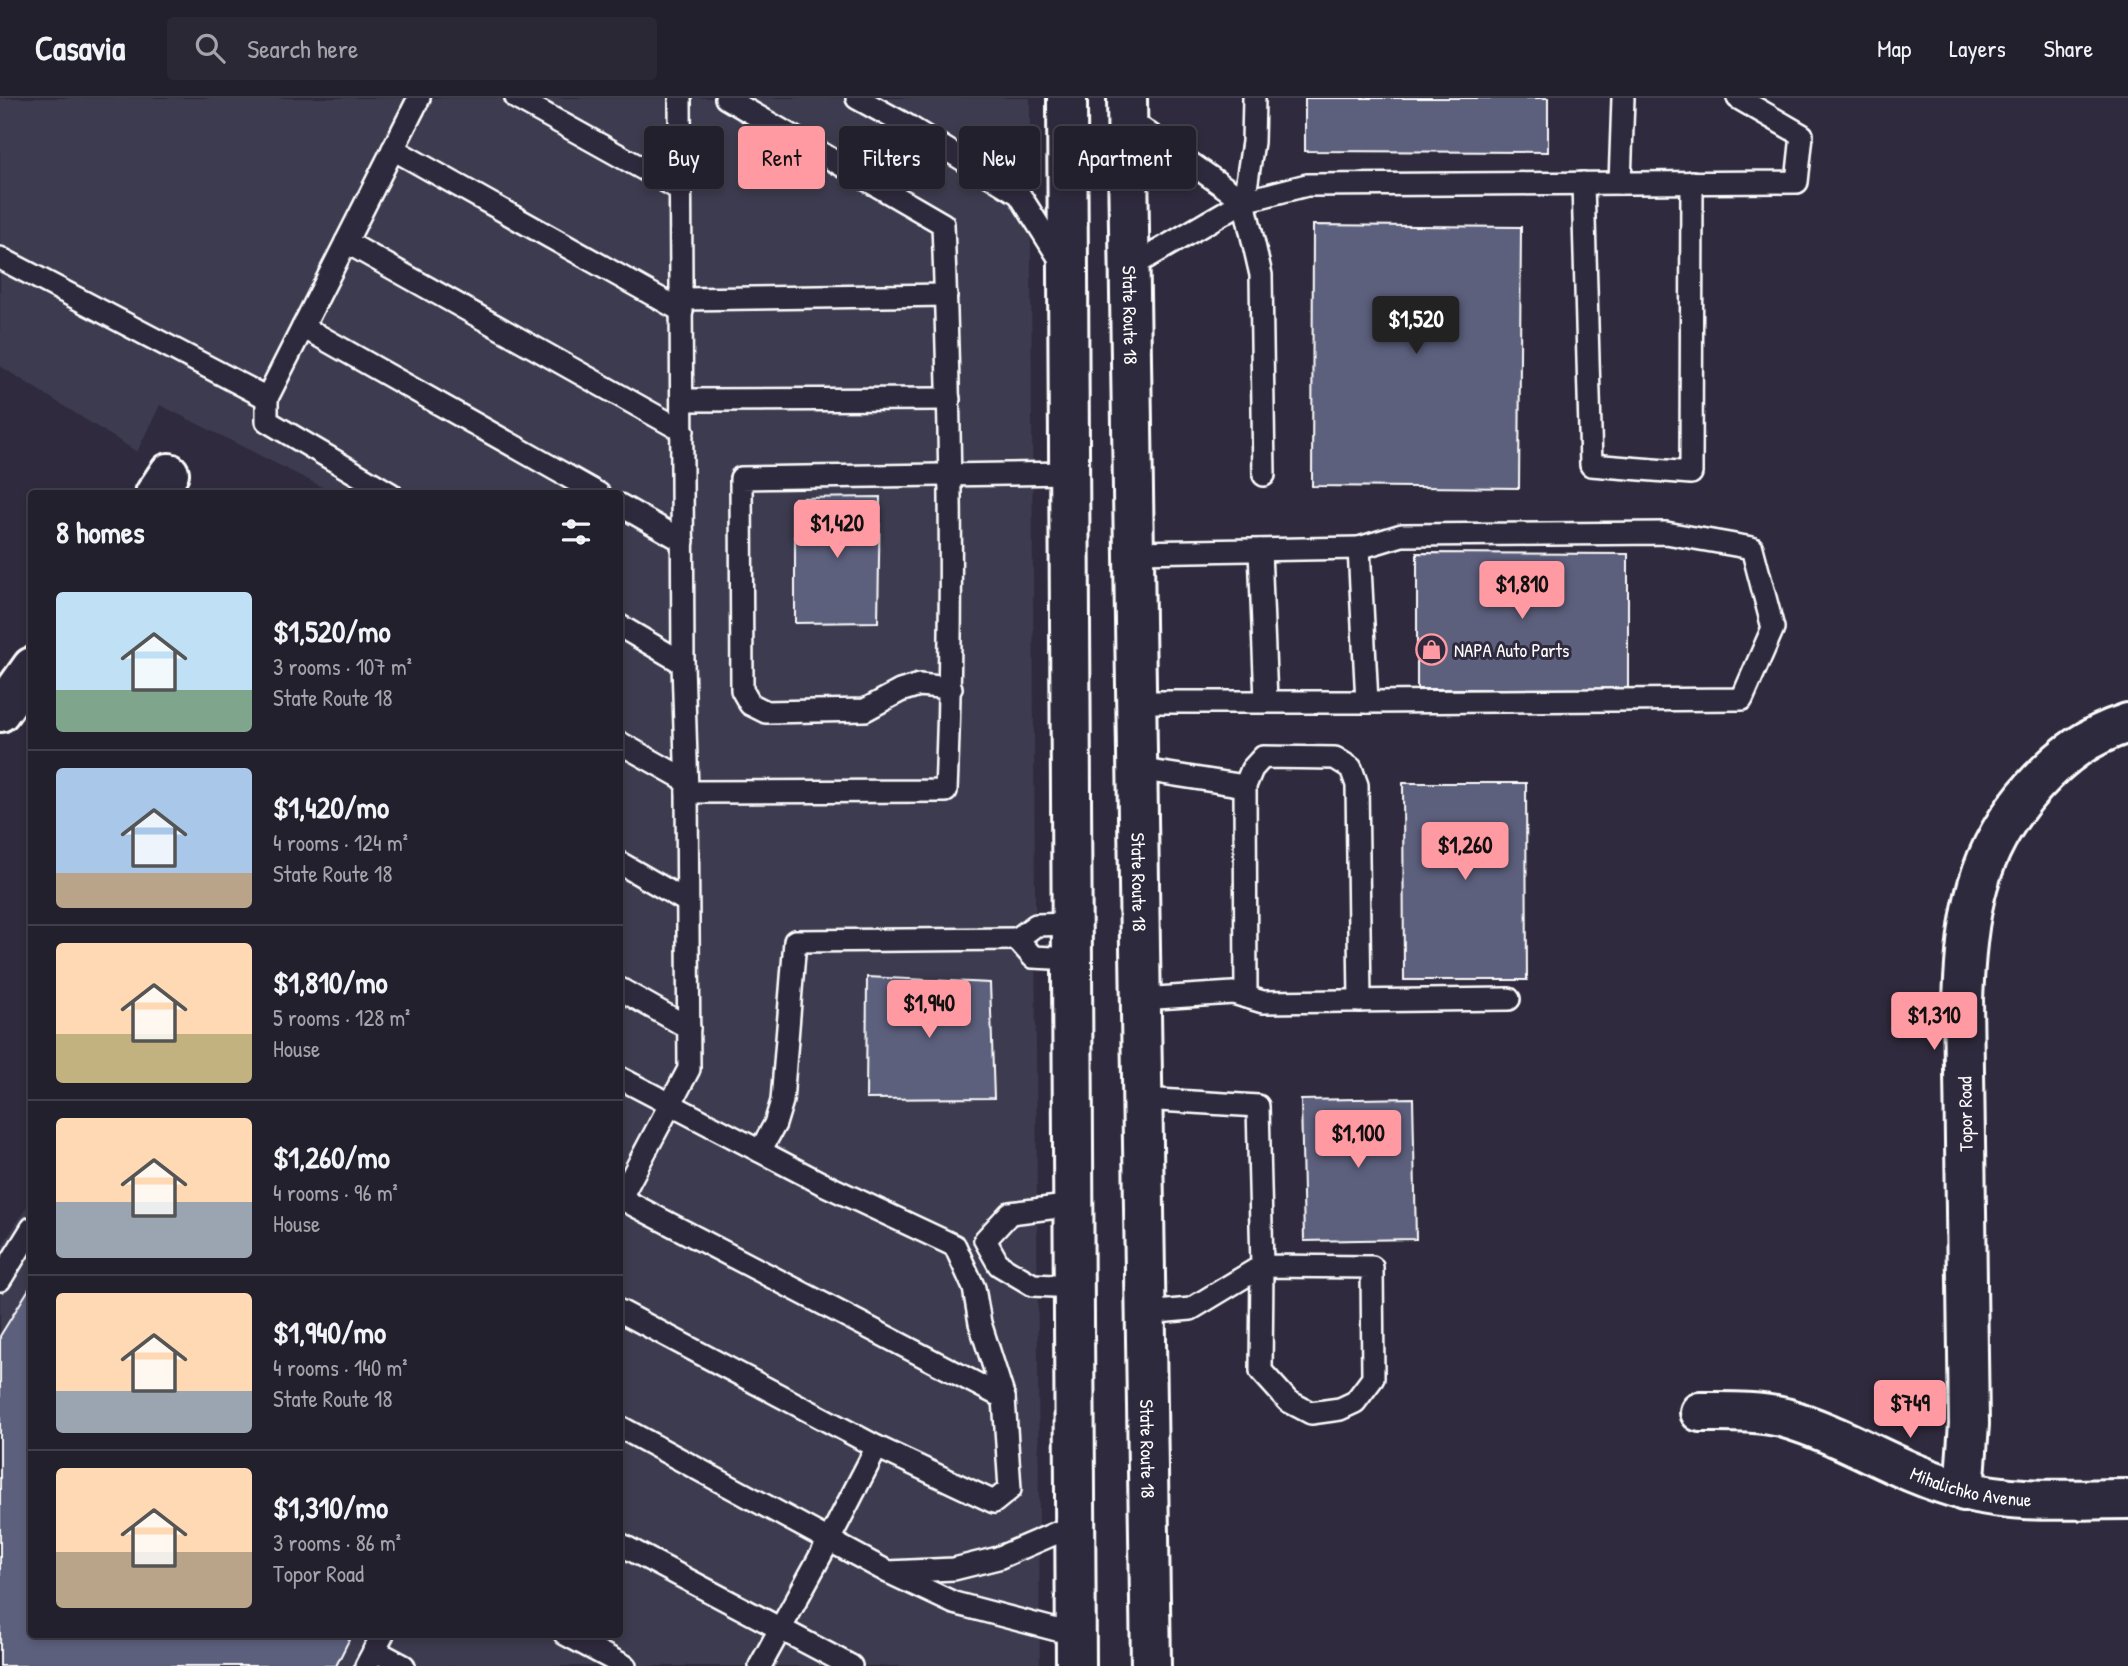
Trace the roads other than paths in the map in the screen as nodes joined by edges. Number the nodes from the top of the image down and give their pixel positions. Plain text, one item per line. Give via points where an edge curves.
1 (419, 98) edge
2 (516, 98) edge
3 (680, 98) edge
4 (726, 98) edge
5 (857, 98) edge
6 (1067, 98) edge
7 (1254, 98) edge
8 (1623, 98) edge
9 (1738, 98) edge
10 (1127, 108) edge
11 (393, 149) junction
12 (1692, 182) junction
13 (1583, 183) junction
14 (1620, 183) junction
15 (681, 190) junction
16 (1244, 201) junction
17 (346, 242) junction
18 (0, 258) edge
19 (1129, 268) junction
20 (1068, 273) junction
21 (946, 295) junction
22 (682, 305) junction
23 (303, 327) junction
24 (267, 398) junction
25 (949, 399) junction
26 (683, 400) junction
27 (683, 431) junction
28 (1069, 473) junction
29 (952, 475) junction
30 (1264, 475) dead end
31 (384, 490) edge
32 (592, 490) edge
33 (623, 507) edge
34 (683, 541) junction
35 (1359, 548) junction
36 (1260, 550) junction
37 (1134, 552) junction
38 (623, 628) edge
39 (683, 663) junction
40 (28, 673) edge
41 (951, 688) junction
42 (1266, 701) junction
43 (1136, 702) junction
44 (1367, 702) junction
45 (0, 712) edge
46 (2128, 723) edge
47 (623, 745) edge
48 (1137, 769) junction
49 (687, 786) junction
50 (1245, 786) junction
51 (623, 865) edge
52 (686, 901) junction
53 (1017, 939) junction
54 (1072, 941) junction
55 (623, 991) edge
56 (1246, 997) junction
57 (1141, 999) junction
58 (1509, 999) dead end
59 (1360, 1001) junction
60 (689, 1028) junction
61 (623, 1080) edge
62 (1142, 1099) junction
63 (670, 1105) junction
64 (760, 1151) junction
65 (623, 1192) edge
66 (623, 1200) edge
67 (1073, 1205) junction
68 (28, 1234) edge
69 (985, 1240) junction
70 (955, 1246) junction
71 (1262, 1266) junction
72 (0, 1280) edge
73 (1074, 1287) junction
74 (623, 1313) edge
75 (1145, 1313) junction
76 (1004, 1398) junction
77 (1700, 1412) dead end
78 (623, 1429) edge
79 (877, 1447) junction
80 (1964, 1490) junction
81 (2128, 1499) edge
82 (1077, 1524) junction
83 (828, 1542) junction
84 (623, 1546) edge
85 (887, 1573) junction
86 (780, 1629) junction
87 (572, 1638) edge
88 (374, 1650) edge
89 (1076, 1650) edge
90 (404, 1666) edge
91 (625, 1666) edge
92 (760, 1666) edge
93 (851, 1666) edge
94 (1151, 1666) edge

1 - 11 lane
2 - 15 lane
3 - 15 lane
4 - 21 lane via 943,224
5 - 20 lane via 1019,194
6 - 20 main road
7 - 16 lane via 1254,142
8 - 14 lane
9 - 12 lane via 1802,135 1797,182
10 - 16 lane
10 - 19 main road, State Route 18
11 - 17 lane
11 - 22 lane
12 - 13 lane via 1691,473 1591,465
12 - 14 lane
13 - 14 lane
13 - 16 lane via 1307,185
15 - 22 lane
16 - 19 lane
16 - 30 lane via 1261,275
17 - 23 lane
17 - 27 lane
18 - 24 lane
19 - 37 main road, State Route 18
20 - 28 main road
21 - 22 lane
21 - 25 lane
22 - 26 lane
23 - 24 lane
23 - 32 lane
24 - 31 lane via 267,421
25 - 26 lane
25 - 29 lane
26 - 27 lane
27 - 34 lane
28 - 29 lane
28 - 54 main road
29 - 41 lane
29 - 41 lane via 741,478 742,690 750,704 766,712 865,710 919,685
33 - 34 lane
34 - 39 lane
35 - 36 lane
35 - 44 lane
35 - 44 lane via 1402,535 1666,533 1752,548 1773,628 1742,699
36 - 37 lane
36 - 42 lane
37 - 43 main road, State Route 18
38 - 39 lane
39 - 49 lane
40 - 45 main road
41 - 49 lane via 946,791
42 - 43 lane
42 - 44 lane
43 - 48 main road, State Route 18
46 - 80 main road, Topor Road via 2075,746 2012,810 1990,848 1972,910 1963,999 1969,1424
47 - 49 lane
48 - 50 lane
48 - 57 main road, State Route 18
49 - 52 lane
50 - 56 lane
50 - 59 lane via 1263,757 1335,758 1351,768 1357,785
51 - 52 lane
52 - 60 lane
53 - 54 lane via 1036,925
53 - 54 lane via 1033,957
53 - 64 lane via 794,941 782,1101
54 - 67 main road
55 - 60 lane
56 - 57 lane via 1233,993
56 - 59 lane via 1264,1002
57 - 62 main road, State Route 18
58 - 59 lane
60 - 63 lane via 689,1069
61 - 63 lane
62 - 71 lane via 1258,1106
62 - 75 main road, State Route 18
63 - 64 lane
63 - 65 lane
64 - 70 lane
66 - 76 lane
67 - 69 lane via 1010,1213
67 - 73 main road
68 - 72 lane
69 - 70 lane
69 - 73 lane via 999,1265 1033,1285
70 - 76 lane via 974,1288
71 - 71 lane via 1372,1267 1373,1378 1356,1402 1311,1413 1289,1401 1261,1371
71 - 75 lane via 1191,1309
73 - 82 main road
74 - 79 lane
75 - 94 main road, State Route 18
76 - 79 lane via 1010,1489 994,1502
77 - 80 main road, Mihalichko Avenue via 1743,1411 1785,1418 1917,1475
78 - 83 lane
79 - 83 lane
80 - 81 main road, Mihalichko Avenue via 2020,1500
82 - 85 lane via 998,1558 954,1569
82 - 89 main road
83 - 85 lane
83 - 86 lane
84 - 86 lane
85 - 89 lane
86 - 92 lane
86 - 93 lane
87 - 91 lane
88 - 90 lane

